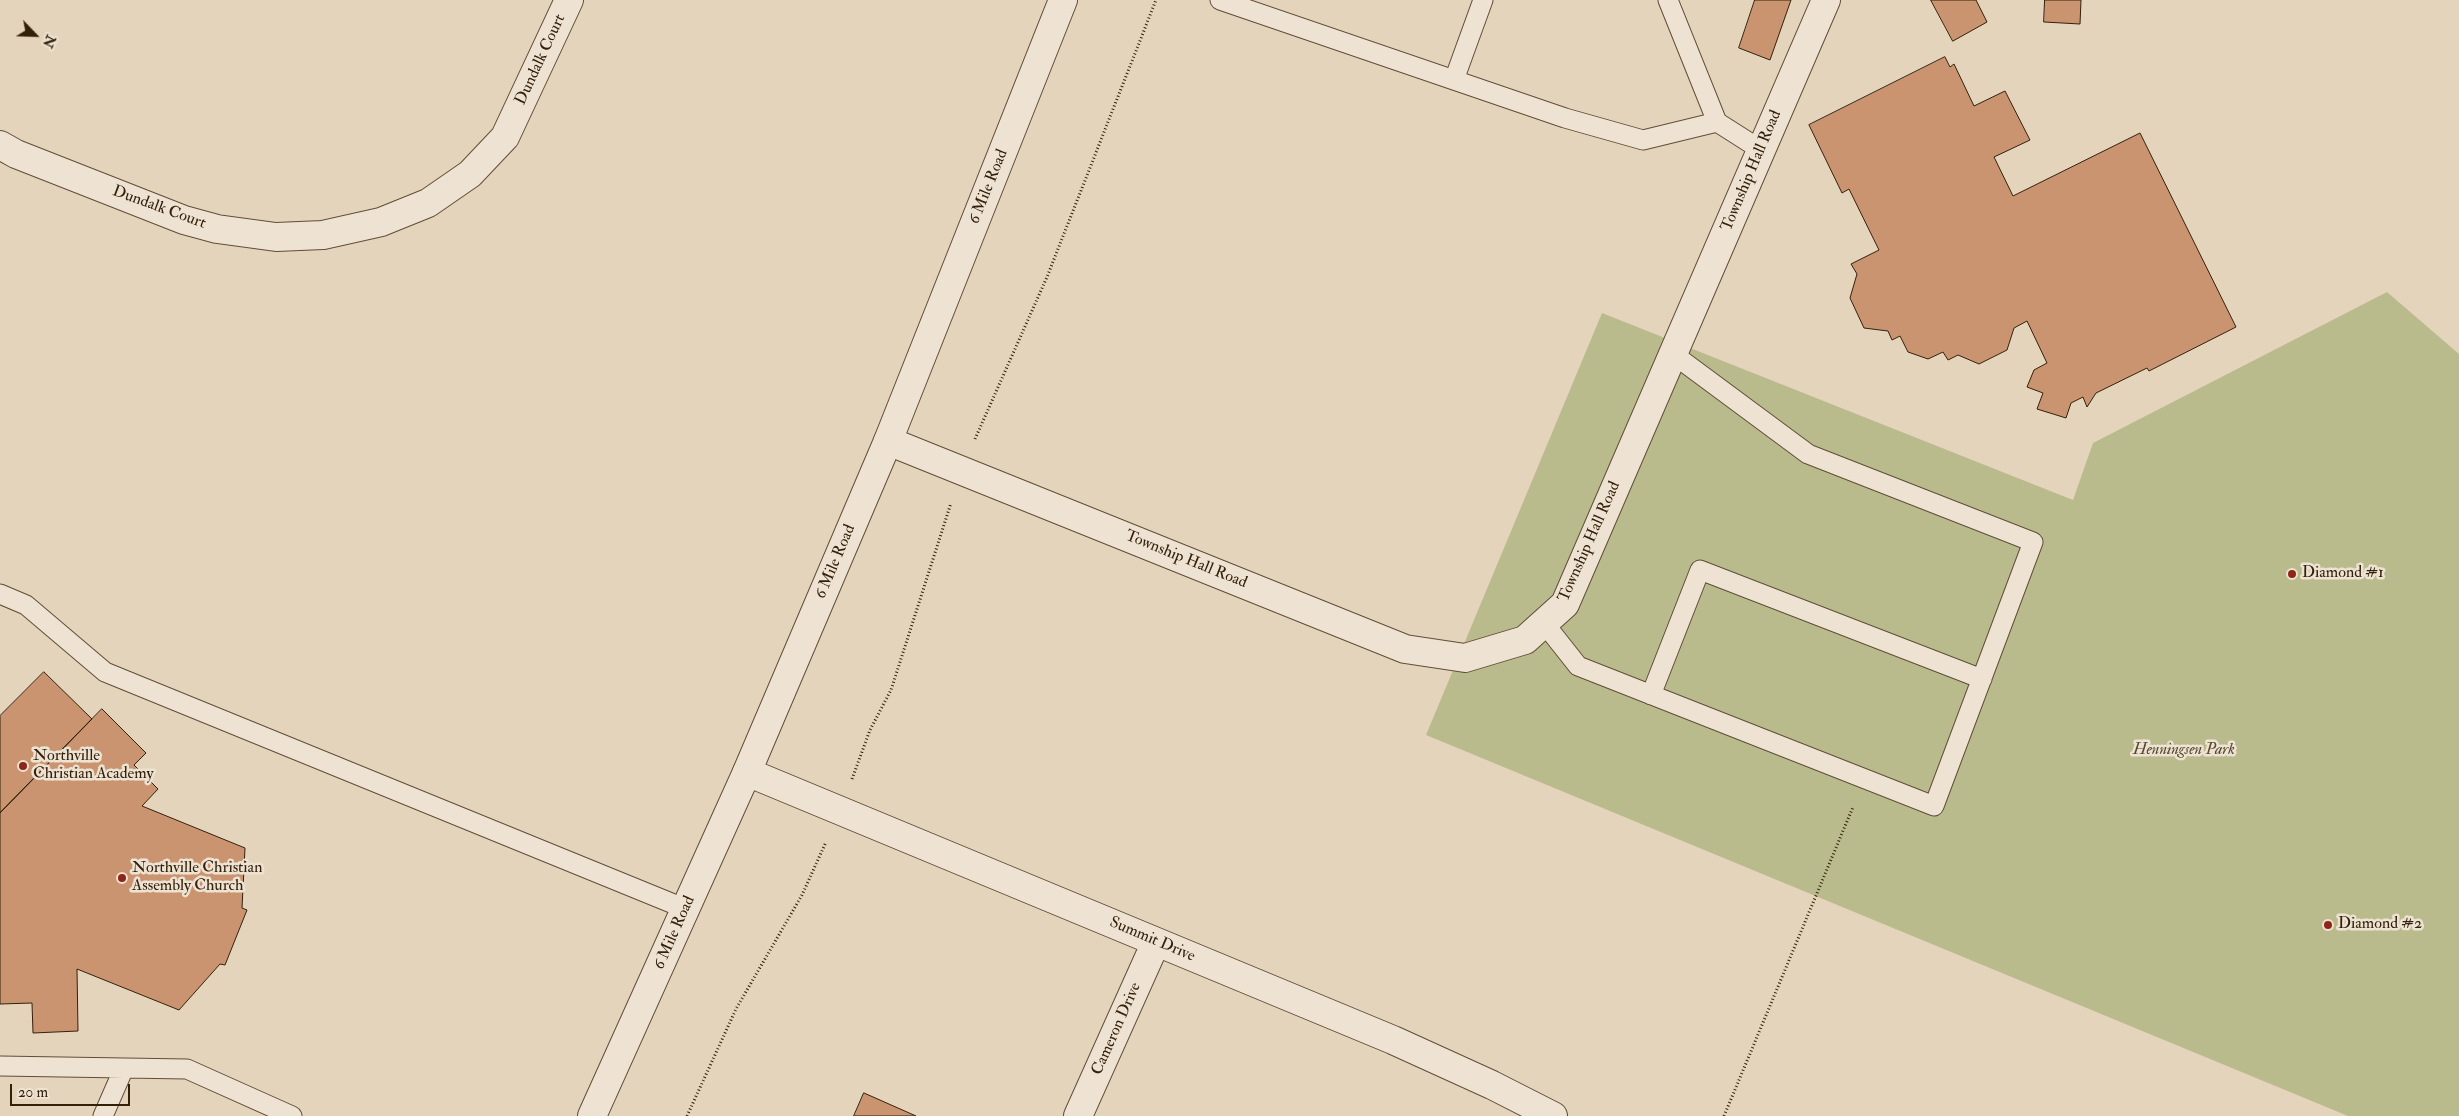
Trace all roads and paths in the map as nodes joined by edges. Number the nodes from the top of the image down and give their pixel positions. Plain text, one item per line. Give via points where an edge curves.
1 (569, 0) edge
2 (1063, 0) edge
3 (1156, 0) edge
4 (1220, 0) edge
5 (1483, 0) edge
6 (1668, 0) edge
7 (1826, 0) edge
8 (1454, 80) junction
9 (1716, 122) junction
10 (0, 145) edge
11 (1761, 150) junction
12 (1673, 354) junction
13 (888, 440) junction
14 (962, 469) junction
15 (0, 594) edge
16 (1544, 623) junction
17 (1982, 679) junction
18 (1651, 695) junction
19 (747, 772) junction
20 (1865, 779) junction
21 (840, 811) junction
22 (686, 909) junction
23 (1156, 942) junction
24 (0, 1066) edge
25 (124, 1068) junction
26 (102, 1116) edge
27 (292, 1116) edge
28 (592, 1116) edge
29 (687, 1116) edge
30 (1078, 1116) edge
31 (1553, 1116) edge
32 (1724, 1116) edge

1 - 10 street, Dundalk Court via 505,137 470,174 428,203 381,222 324,235 276,237 217,229 175,216
2 - 13 street, 6 Mile Road
3 - 14 path via 1047,277
4 - 8 lane
5 - 8 lane
6 - 9 lane
7 - 11 street, Township Hall Road
8 - 9 lane via 1565,118 1643,140
9 - 11 lane
11 - 12 street, Township Hall Road
12 - 16 street, Township Hall Road via 1565,604
12 - 17 lane via 1808,454 2033,542
13 - 14 street, Township Hall Road
13 - 19 street, 6 Mile Road
14 - 16 street, Township Hall Road via 1405,649 1465,658 1525,640
14 - 21 path via 891,690 870,730
15 - 22 lane via 26,604 105,672
16 - 18 lane via 1578,666
17 - 18 lane via 1700,570
17 - 20 lane via 1934,806
18 - 20 lane
19 - 21 street, Summit Drive
19 - 22 street, 6 Mile Road
20 - 32 path
21 - 23 street, Summit Drive
21 - 29 path via 802,895 736,1009
22 - 28 street, 6 Mile Road
23 - 30 street, Cameron Drive
23 - 31 street, Summit Drive via 1393,1040 1492,1084
24 - 25 lane
25 - 26 lane
25 - 27 lane via 187,1069

